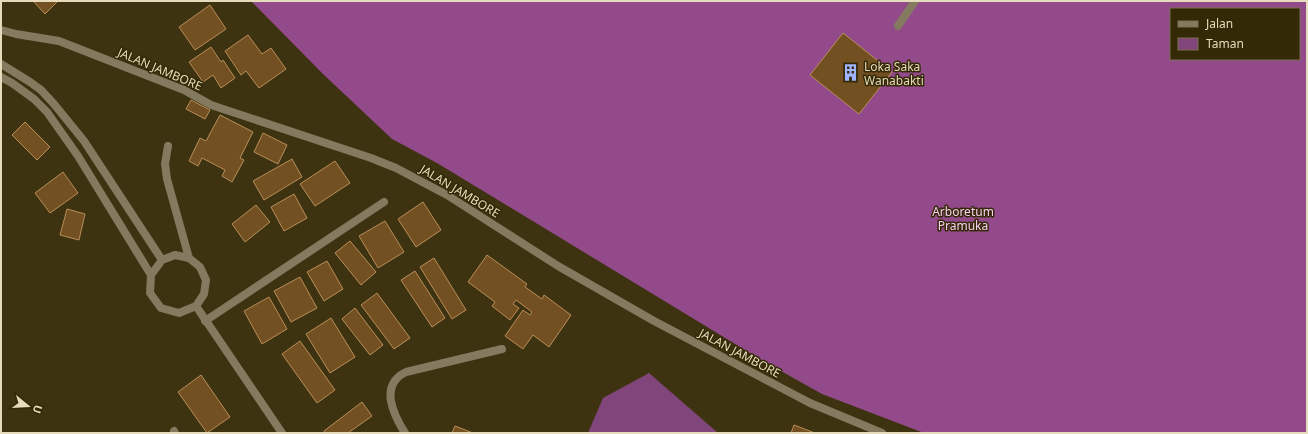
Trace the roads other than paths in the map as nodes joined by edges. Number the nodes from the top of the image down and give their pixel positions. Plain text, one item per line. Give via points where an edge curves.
1 (915, 1) edge
2 (898, 26) dead end
3 (1, 30) edge
4 (1, 64) edge
5 (1, 77) edge
6 (168, 146) dead end
7 (384, 202) dead end
8 (189, 258) junction
9 (162, 260) junction
10 (150, 275) junction
11 (196, 306) junction
12 (205, 320) junction
13 (502, 349) dead end
14 (282, 433) edge
15 (405, 433) edge
16 (882, 433) edge

1 - 2 street
3 - 16 street, JALAN JAMBORE via 59,41 184,90 211,104 396,168 447,195 558,266 654,321 810,403
4 - 9 street via 41,90 54,104 84,141
5 - 10 street via 47,112 78,156
6 - 8 street via 165,164 167,179
7 - 12 street
8 - 9 street via 175,255
8 - 11 street via 200,267 206,280 204,294
9 - 10 street
10 - 11 street via 150,293 161,308 179,313
11 - 12 street
12 - 14 street
13 - 15 street via 399,375 393,383 390,395 393,411

